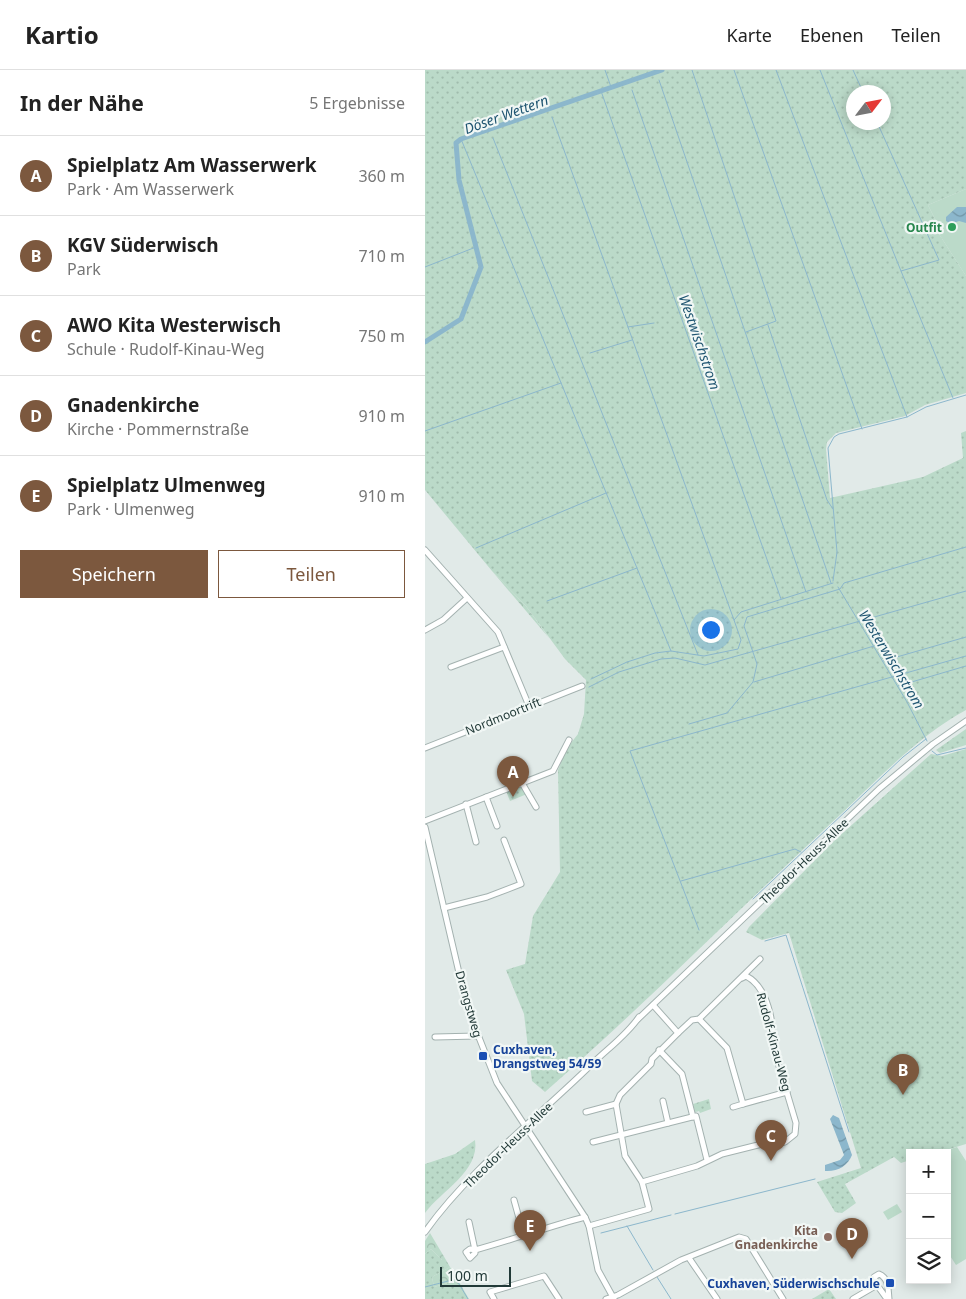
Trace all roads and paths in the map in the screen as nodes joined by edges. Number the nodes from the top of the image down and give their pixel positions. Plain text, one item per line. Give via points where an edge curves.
1 (425, 550) edge
2 (467, 598) junction
3 (425, 630) edge
4 (504, 647) junction
5 (451, 667) dead end
6 (582, 686) dead end
7 (529, 706) junction
8 (965, 722) edge
9 (569, 740) dead end
10 (425, 748) edge
11 (522, 783) junction
12 (486, 797) junction
13 (466, 804) junction
14 (536, 806) dead end
15 (425, 821) edge
16 (497, 826) dead end
17 (425, 827) edge
18 (504, 840) dead end
19 (476, 842) dead end
20 (444, 908) junction
21 (759, 959) dead end
22 (742, 978) junction
23 (652, 1006) junction
24 (699, 1019) junction
25 (678, 1033) junction
26 (477, 1036) junction
27 (435, 1037) dead end
28 (659, 1050) junction
29 (787, 1092) junction
30 (663, 1101) dead end
31 (615, 1104) junction
32 (743, 1104) junction
33 (733, 1107) dead end
34 (586, 1112) dead end
35 (693, 1117) junction
36 (668, 1123) junction
37 (525, 1127) junction
38 (620, 1135) junction
39 (593, 1142) dead end
40 (707, 1160) junction
41 (642, 1182) junction
42 (514, 1200) dead end
43 (585, 1217) junction
44 (469, 1222) dead end
45 (589, 1226) junction
46 (425, 1232) edge
47 (523, 1236) junction
48 (689, 1258) junction
49 (877, 1285) junction
50 (614, 1298) edge
51 (495, 1299) edge
52 (559, 1299) edge
53 (606, 1299) edge
54 (717, 1299) edge
55 (783, 1299) edge
56 (853, 1299) edge
57 (888, 1299) edge

1 - 2 street
2 - 3 street via 443,620
2 - 4 street via 498,632
4 - 5 street
4 - 7 street
6 - 7 street, Nordmoortrift
7 - 10 street, Nordmoortrift
8 - 23 street, Theodor-Heuss-Allee via 879,789
9 - 11 street via 553,772
11 - 12 street
11 - 14 street
12 - 13 street
12 - 16 street
13 - 15 street
13 - 19 street
17 - 20 street, Drangstweg
18 - 20 street via 521,884
20 - 26 street, Drangstweg
21 - 22 street
22 - 24 street
22 - 29 street, Rudolf-Kinau-Weg via 746,976 753,980 762,991 774,1035 773,1046
23 - 25 street
23 - 37 street, Theodor-Heuss-Allee
24 - 25 street via 692,1020
24 - 32 street via 727,1048
25 - 28 street
26 - 27 street
26 - 37 street, Drangstweg via 497,1083
28 - 31 street via 651,1064 619,1095
28 - 35 street via 682,1074
29 - 32 street
29 - 40 street, Rudolf-Kinau-Weg via 796,1123 792,1138 768,1148 762,1144
30 - 36 street
31 - 34 street
31 - 38 street
32 - 33 street
35 - 36 street
35 - 40 street via 696,1116
36 - 38 street
37 - 43 street, Drangstweg
37 - 46 street, Theodor-Heuss-Allee via 458,1193
38 - 39 street
38 - 41 street via 625,1156
40 - 41 street, Rudolf-Kinau-Weg
41 - 45 street via 648,1210
42 - 47 street
43 - 45 street, Drangstweg
43 - 47 street via 540,1228
44 - 47 street via 475,1250
45 - 50 street, Drangstweg via 595,1264
48 - 50 street
48 - 54 street
48 - 55 street via 739,1236 746,1239
49 - 56 street
49 - 57 street
49 - 57 street via 874,1277 879,1274 888,1284
50 - 53 street
51 - 52 street via 490,1292 544,1275

